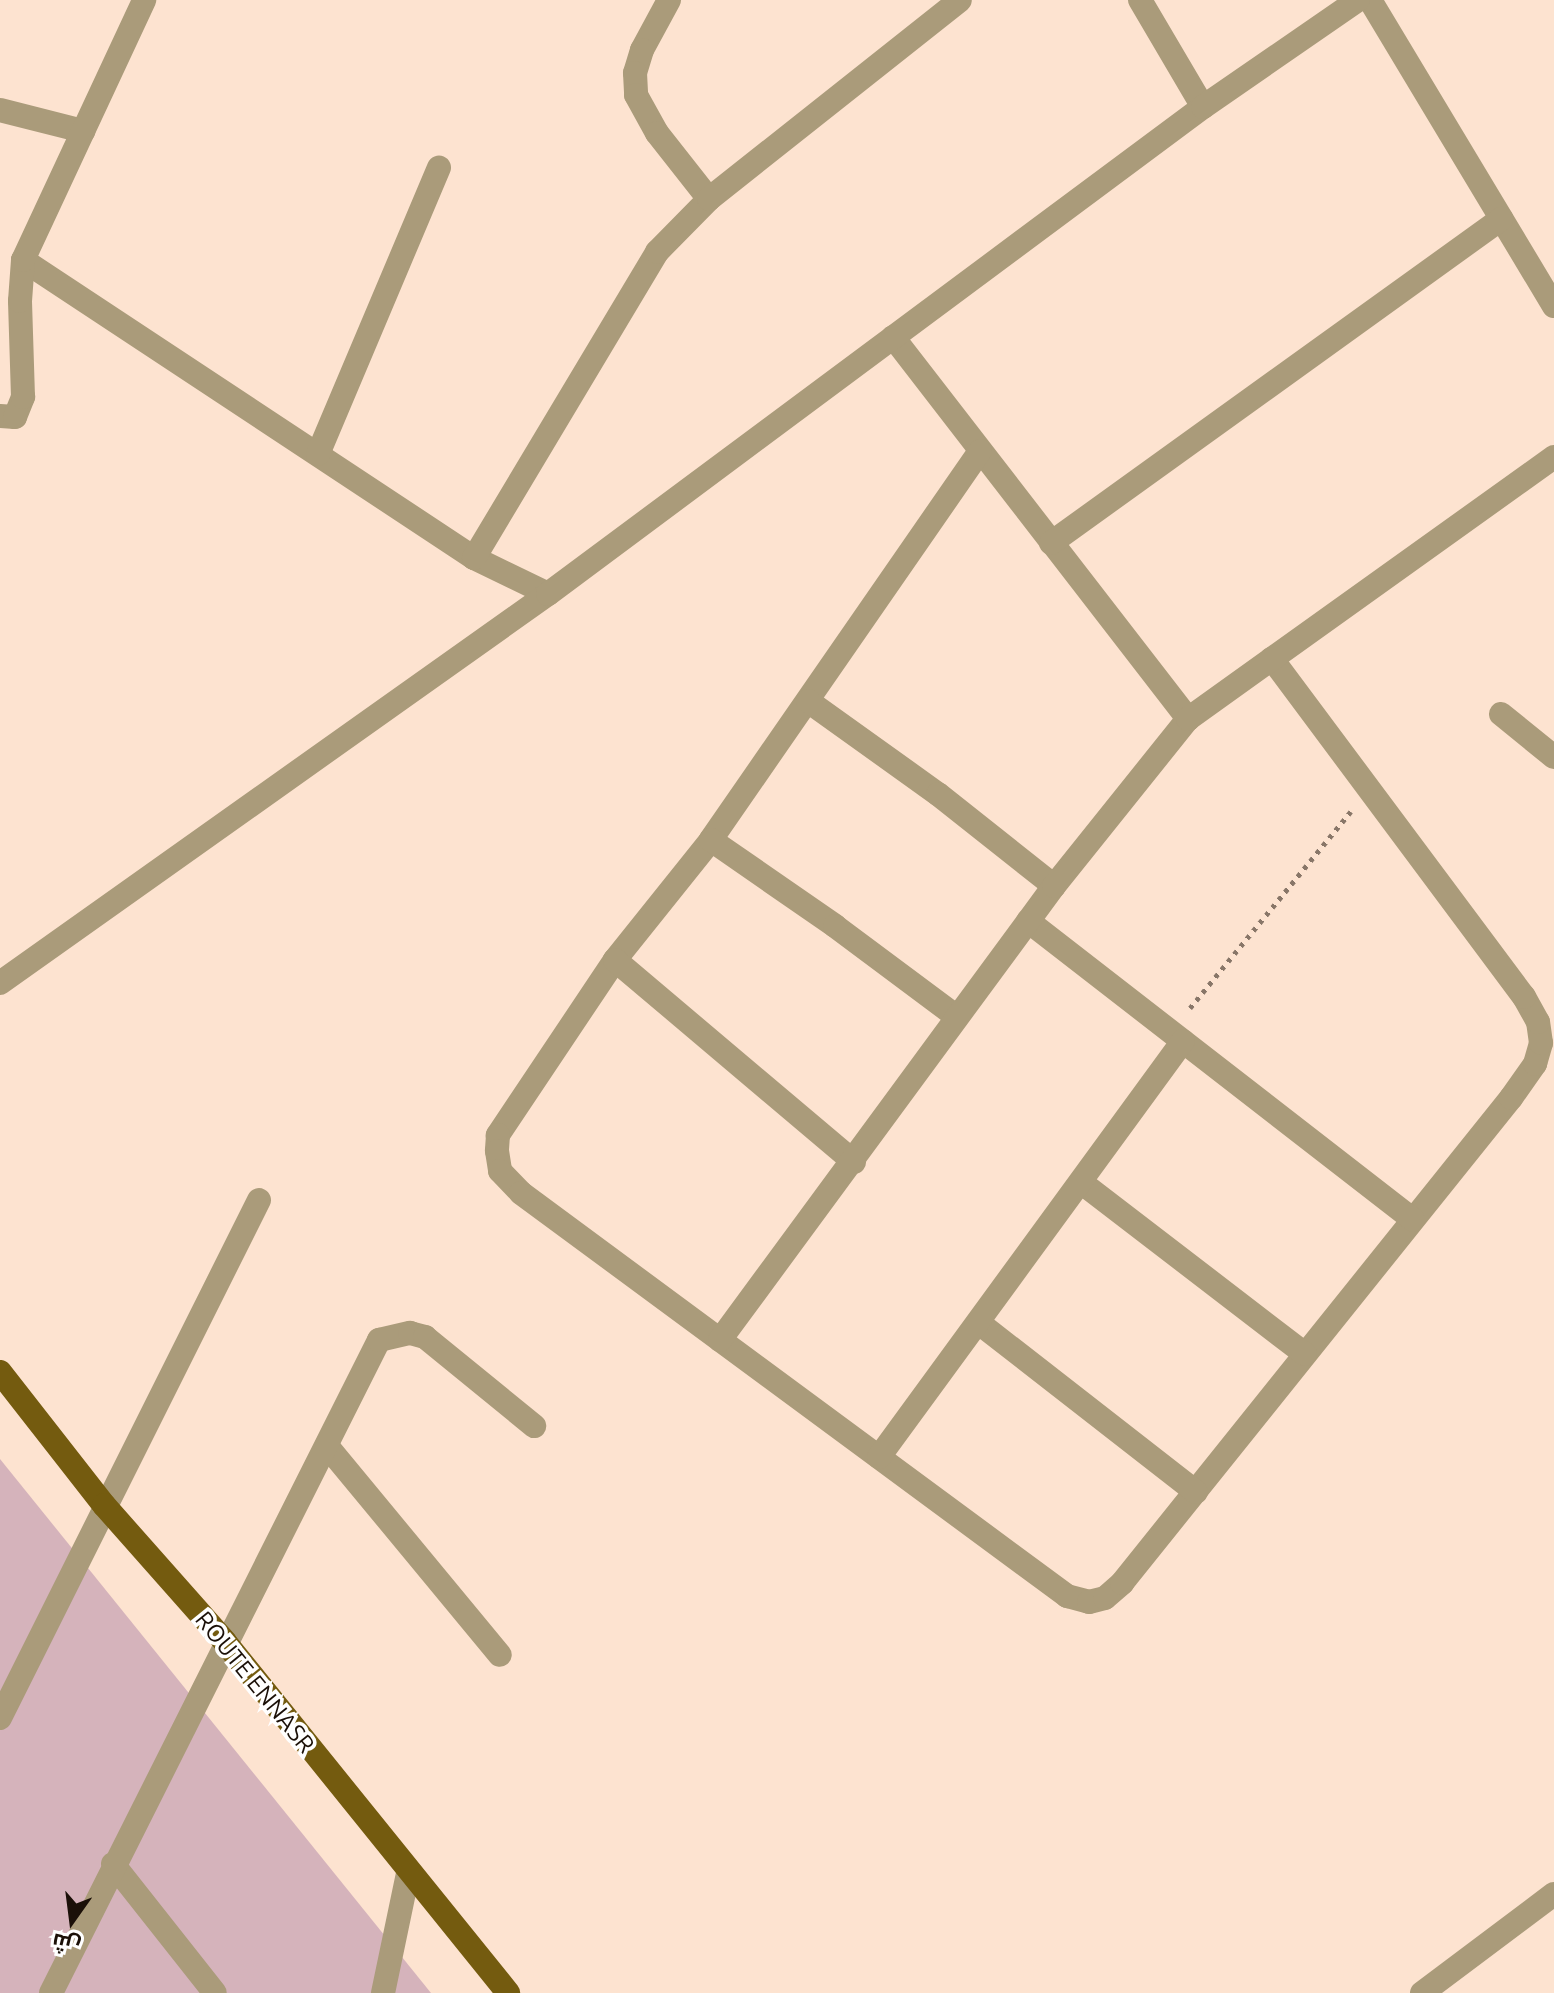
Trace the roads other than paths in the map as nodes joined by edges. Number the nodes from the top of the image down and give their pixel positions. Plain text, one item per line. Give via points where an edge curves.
1 (144, 0) edge
2 (669, 0) edge
3 (960, 0) edge
4 (1140, 0) edge
5 (1358, 0) edge
6 (1370, 0) edge
7 (1203, 107) junction
8 (0, 110) edge
9 (83, 131) junction
10 (439, 168) dead end
11 (709, 199) junction
12 (1501, 219) junction
13 (23, 260) junction
14 (1554, 306) edge
15 (893, 337) junction
16 (0, 416) edge
17 (980, 451) junction
18 (318, 454) junction
19 (1554, 457) edge
20 (1051, 543) junction
21 (474, 558) junction
22 (548, 594) junction
23 (1272, 659) junction
24 (808, 701) junction
25 (1501, 714) dead end
26 (1188, 719) junction
27 (1554, 757) edge
28 (711, 840) junction
29 (1054, 886) junction
30 (1028, 921) junction
31 (615, 960) junction
32 (0, 983) edge
33 (957, 1017) junction
34 (1177, 1037) junction
35 (854, 1162) junction
36 (1082, 1183) junction
37 (259, 1200) dead end
38 (1413, 1220) junction
39 (979, 1323) junction
40 (720, 1340) junction
41 (1305, 1354) junction
42 (0, 1372) edge
43 (534, 1426) dead end
44 (327, 1446) junction
45 (879, 1457) junction
46 (1196, 1492) junction
47 (104, 1505) junction
48 (225, 1642) junction
49 (500, 1655) dead end
50 (2, 1705) edge
51 (113, 1864) junction
52 (408, 1873) junction
53 (1554, 1894) edge
54 (51, 1993) edge
55 (215, 1993) edge
56 (383, 1993) edge
57 (508, 1993) edge
58 (1422, 1993) edge

1 - 9 street
2 - 11 street via 642,50 636,95 657,133
3 - 11 street
4 - 7 street
5 - 7 street
6 - 12 street
7 - 15 street
8 - 9 street
9 - 13 street
10 - 18 street
11 - 21 street via 657,252
12 - 14 street
12 - 20 street
13 - 16 street via 23,397 15,417
13 - 18 street
15 - 17 street
15 - 22 street
17 - 20 street
17 - 24 street
18 - 21 street
19 - 23 street
20 - 26 street
21 - 22 street
22 - 32 street
23 - 26 street
23 - 38 street via 1538,1022 1541,1043 1535,1064
24 - 28 street
24 - 29 street
25 - 27 street
26 - 29 street
28 - 31 street
28 - 33 street
29 - 30 street
30 - 33 street
30 - 34 street
31 - 35 street
31 - 40 street via 498,1135 500,1171 521,1193
33 - 35 street
34 - 36 street
34 - 38 street
35 - 40 street
36 - 39 street
36 - 41 street
37 - 47 street
38 - 41 street
39 - 45 street
39 - 46 street
40 - 45 street
41 - 46 street
42 - 47 main road, ROUTE ENNASR
43 - 44 street via 425,1337 396,1334 379,1340
44 - 48 street
44 - 49 street
45 - 46 street via 1067,1596 1089,1602 1105,1598 1122,1583
47 - 48 main road, ROUTE ENNASR
47 - 50 street
48 - 51 street
48 - 52 main road, ROUTE ENNASR
51 - 54 street
51 - 55 street
52 - 56 street
52 - 57 main road, ROUTE ENNASR
53 - 58 street

